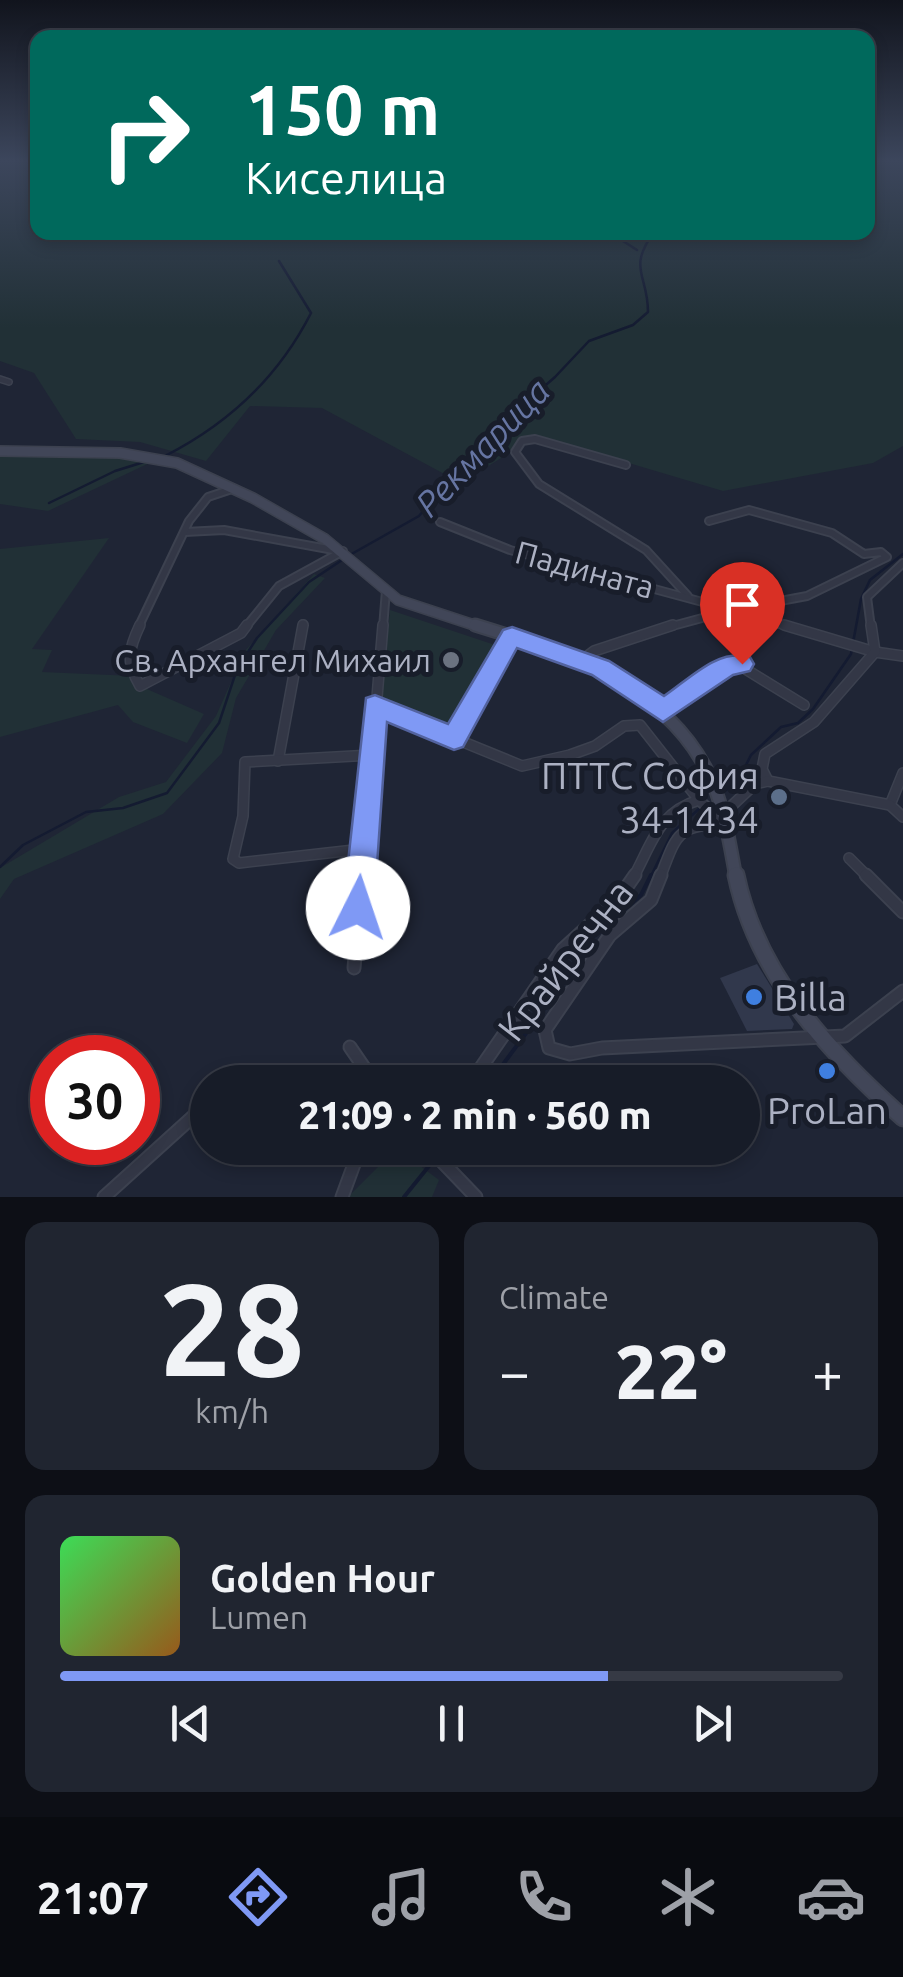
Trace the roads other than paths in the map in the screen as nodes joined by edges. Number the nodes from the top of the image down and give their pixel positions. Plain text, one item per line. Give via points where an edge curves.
1 (0, 379) edge
2 (9, 382) dead end
3 (0, 451) edge
4 (626, 466) dead end
5 (232, 489) junction
6 (709, 521) dead end
7 (440, 522) dead end
8 (185, 532) junction
9 (346, 554) junction
10 (903, 564) edge
11 (386, 590) junction
12 (688, 596) junction
13 (732, 610) junction
14 (303, 624) dead end
15 (512, 636) junction
16 (874, 652) junction
17 (903, 656) edge
18 (582, 660) junction
19 (375, 706) junction
20 (804, 706) dead end
21 (663, 711) junction
22 (454, 738) junction
23 (372, 756) junction
24 (278, 760) junction
25 (903, 774) edge
26 (768, 780) junction
27 (699, 800) junction
28 (890, 805) junction
29 (722, 815) junction
30 (903, 817) edge
31 (363, 849) junction
32 (849, 858) dead end
33 (903, 912) edge
34 (354, 968) dead end
35 (903, 991) edge
36 (823, 1040) junction
37 (350, 1047) dead end
38 (362, 1065) edge
39 (482, 1065) edge
40 (903, 1118) edge
41 (190, 1120) edge
42 (354, 1165) edge
43 (445, 1165) edge
44 (104, 1197) edge
45 (342, 1197) edge
46 (476, 1197) edge

1 - 2 street
3 - 5 street via 160,458
4 - 12 street via 535,440 522,441 515,452 532,478 562,503 640,545
5 - 8 street via 208,497
5 - 9 street
6 - 13 street via 749,510 843,538 859,552 887,556 807,596
7 - 12 street, Падината via 510,550
8 - 9 street via 257,535
8 - 9 street via 127,655 140,686 241,633 279,586
9 - 11 street
10 - 16 street via 867,597
11 - 15 street via 410,606
11 - 19 street
12 - 13 street, Падината
13 - 16 street, Падината
13 - 18 street
14 - 24 street
15 - 18 street
15 - 22 street
16 - 17 street, Падината
16 - 26 street via 814,722 765,754
18 - 21 street
19 - 22 street
19 - 23 street
20 - 21 street via 734,662
21 - 29 street via 711,778
22 - 27 street via 508,762 536,766 595,746 631,723 640,725
23 - 24 street
23 - 31 street
24 - 31 street via 244,762 234,862
25 - 28 street
26 - 28 street
26 - 29 street
27 - 29 street
27 - 39 street, Крайречна via 666,816 630,884 577,933
28 - 30 street
29 - 36 street via 749,924
29 - 36 street via 675,838 651,900 610,935 545,1030 549,1048 570,1054
31 - 34 street
32 - 33 street
35 - 36 street via 845,1036
36 - 40 street
37 - 38 street
41 - 44 street
42 - 45 street
43 - 46 street

